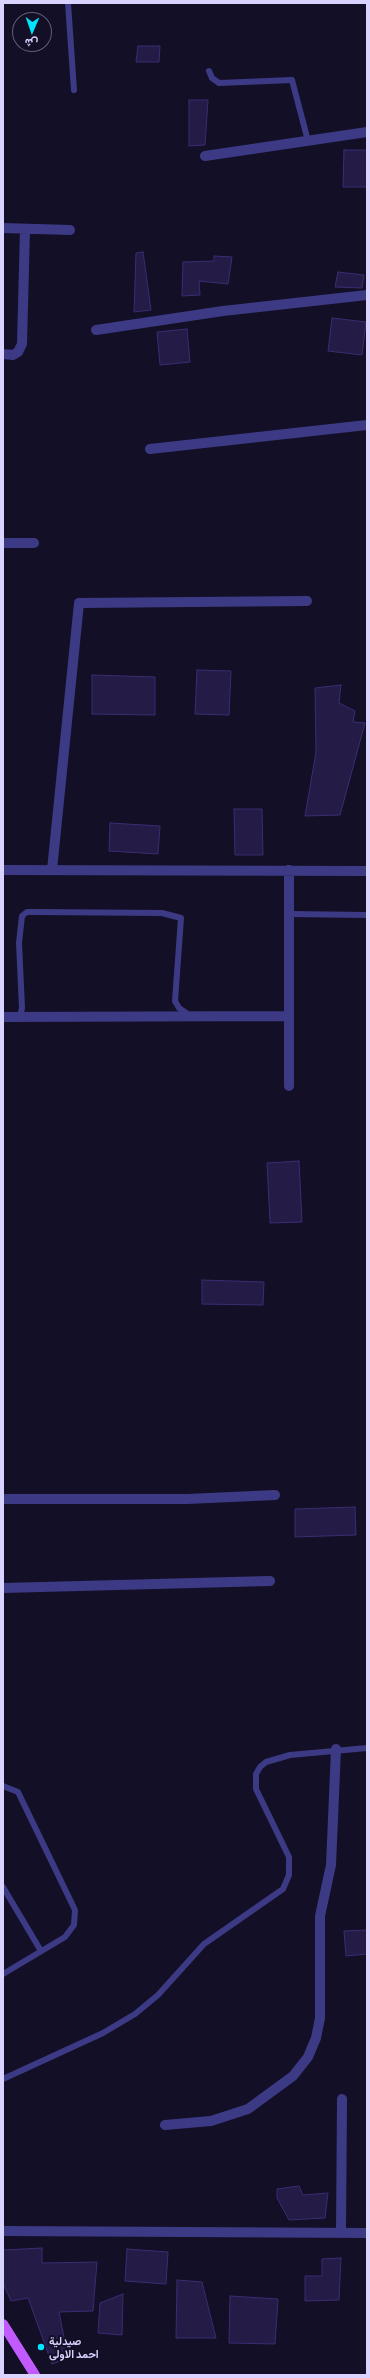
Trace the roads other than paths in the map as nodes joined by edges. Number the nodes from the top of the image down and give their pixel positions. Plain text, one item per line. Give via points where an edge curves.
1 (68, 3) edge
2 (209, 70) dead end
3 (74, 90) dead end
4 (367, 132) edge
5 (308, 141) junction
6 (205, 156) dead end
7 (3, 228) edge
8 (25, 229) junction
9 (70, 230) dead end
10 (367, 295) edge
11 (96, 330) dead end
12 (3, 354) edge
13 (367, 425) edge
14 (150, 449) dead end
15 (3, 543) edge
16 (34, 543) dead end
17 (307, 601) dead end
18 (3, 870) edge
19 (52, 870) junction
20 (289, 870) junction
21 (367, 871) edge
22 (289, 914) junction
23 (367, 915) edge
24 (289, 1016) junction
25 (3, 1017) edge
26 (20, 1017) junction
27 (192, 1017) junction
28 (289, 1086) dead end
29 (275, 1495) dead end
30 (3, 1499) edge
31 (270, 1581) dead end
32 (3, 1588) edge
33 (367, 1748) edge
34 (336, 1750) junction
35 (3, 1786) edge
36 (3, 1887) edge
37 (41, 1951) junction
38 (3, 1974) edge
39 (3, 2079) edge
40 (342, 2098) dead end
41 (165, 2125) dead end
42 (3, 2231) edge
43 (341, 2232) junction
44 (367, 2233) edge
45 (3, 2324) edge
46 (35, 2375) edge

1 - 3 lane
2 - 5 lane via 212,78 219,83 292,80
4 - 5 street
5 - 6 street
7 - 8 street
8 - 9 street
8 - 12 street via 22,344 13,355
10 - 11 street via 223,311
13 - 14 street
15 - 16 street
17 - 19 street via 79,602
18 - 19 street
19 - 20 street
20 - 21 street
20 - 22 street
22 - 23 lane
22 - 24 street
24 - 27 street
24 - 28 street
25 - 26 street
26 - 27 street
26 - 27 lane via 22,916 27,912 37,912 162,913 180,918 175,1001 178,1008
29 - 30 street
31 - 32 street
33 - 34 lane
34 - 39 lane via 277,1758 266,1762 256,1774 256,1789 289,1857 287,1883 277,1895 204,1944 150,2002 120,2024
34 - 41 street via 331,1865 320,1916 320,2018 316,2038 308,2057 293,2076 248,2109 211,2121
35 - 37 lane via 18,1792 75,1910 74,1925 65,1937
36 - 37 lane
37 - 38 lane
40 - 43 street
42 - 43 street
43 - 44 street
45 - 46 main road

